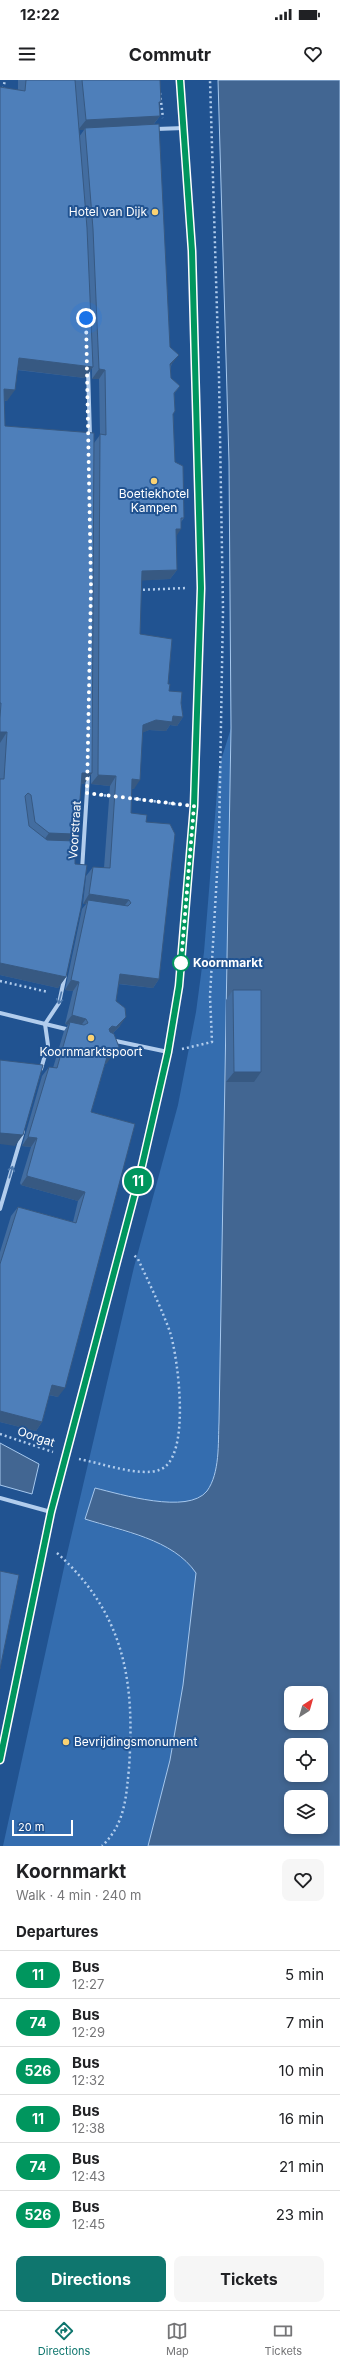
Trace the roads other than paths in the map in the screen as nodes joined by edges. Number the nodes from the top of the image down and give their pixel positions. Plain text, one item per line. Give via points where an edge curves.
1 (180, 80) edge
2 (184, 128) junction
3 (149, 129) edge
4 (88, 364) edge
5 (90, 446) edge
6 (88, 770) edge
7 (76, 849) edge
8 (83, 849) junction
9 (81, 878) edge
10 (67, 966) edge
11 (0, 1013) edge
12 (45, 1024) junction
13 (78, 1032) edge
14 (106, 1039) edge
15 (168, 1052) junction
16 (39, 1075) edge
17 (24, 1127) edge
18 (0, 1209) edge
19 (0, 1498) edge
20 (51, 1512) junction
21 (0, 1760) edge

1 - 2 street
2 - 3 street
2 - 15 street via 192,251 201,588 194,806 179,986
4 - 5 street
6 - 8 street, Voorstraat
7 - 8 street
8 - 9 street, Voorstraat
10 -> 12 street via 59,1003
11 - 12 street
12 - 13 street
12 - 16 street via 48,1045
14 - 15 street
15 - 20 street via 122,1243
18 -> 17 street
19 - 20 street
20 - 21 street

